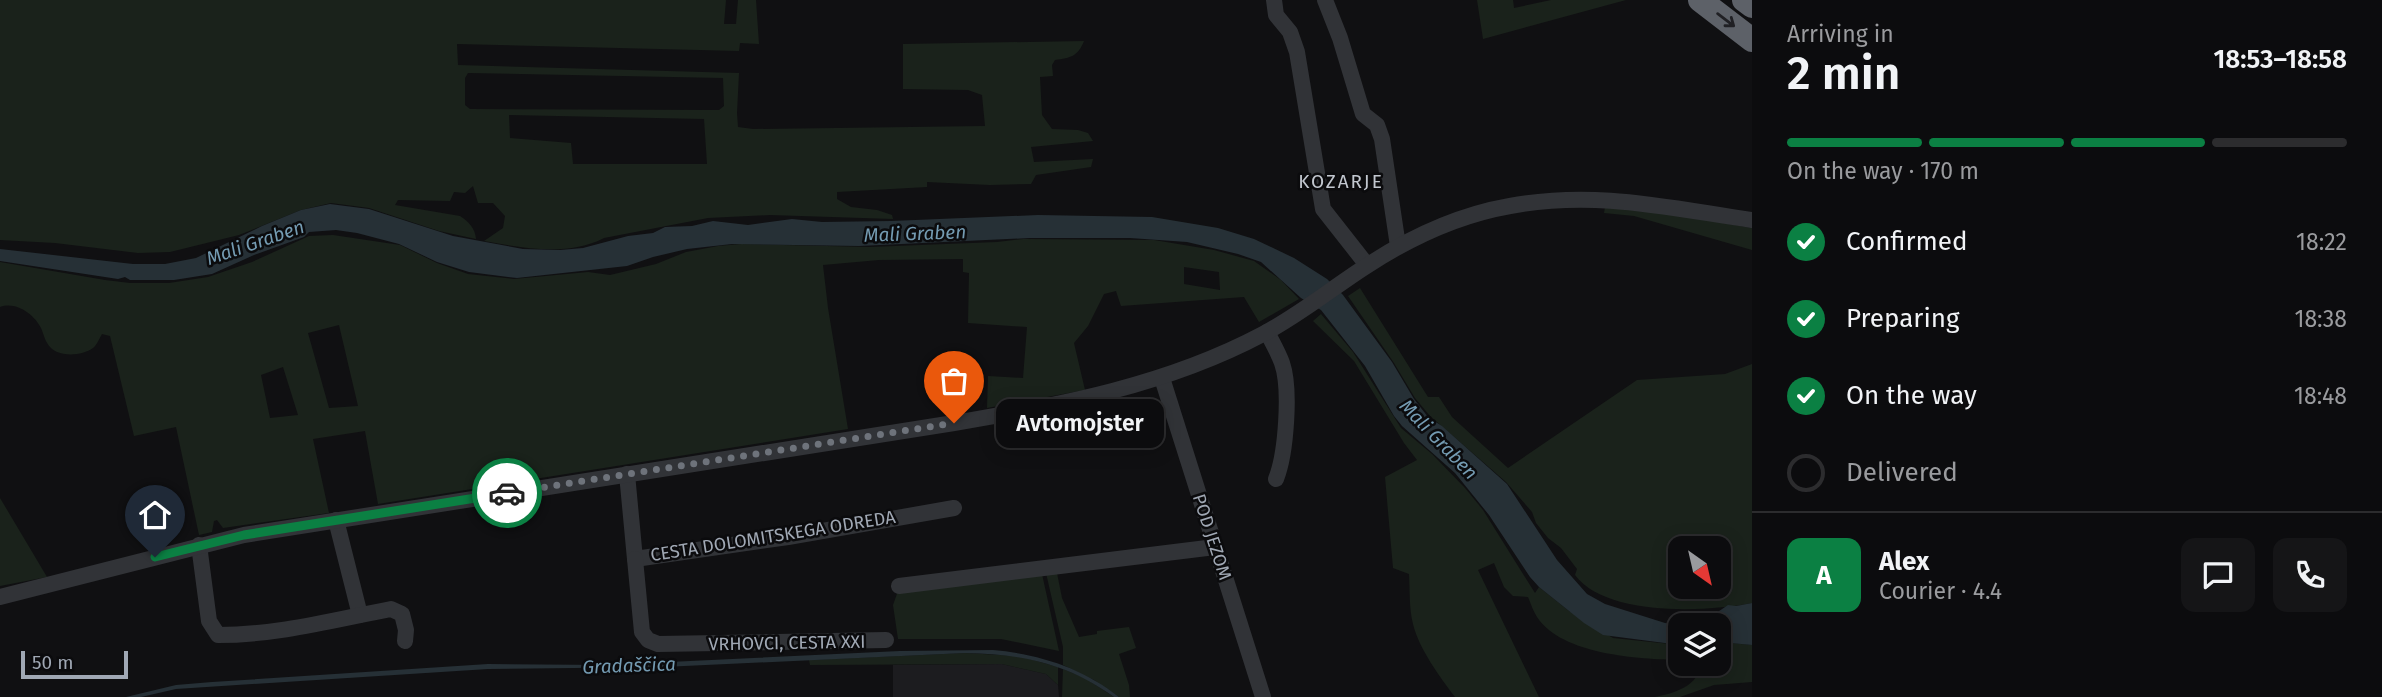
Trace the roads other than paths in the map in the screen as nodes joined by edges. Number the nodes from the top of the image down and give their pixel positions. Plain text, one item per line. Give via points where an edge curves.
1 (1274, 0) edge
2 (1325, 0) edge
3 (1700, 0) edge
4 (1744, 0) edge
5 (1752, 6) edge
6 (1752, 40) edge
7 (1752, 220) edge
8 (1398, 246) junction
9 (1367, 265) junction
10 (1267, 332) junction
11 (1162, 378) junction
12 (627, 474) junction
13 (1276, 479) dead end
14 (954, 508) dead end
15 (336, 520) junction
16 (199, 545) junction
17 (1215, 547) junction
18 (635, 559) junction
19 (899, 586) dead end
20 (0, 597) edge
21 (360, 615) junction
22 (886, 640) dead end
23 (405, 641) dead end
24 (1264, 697) edge

1 - 9 street via 1276,15 1290,32 1297,52 1323,209
2 - 8 street via 1363,114 1377,125 1382,139
3 -> 6 highway
4 - 5 highway
7 - 8 street via 1637,201 1535,202 1474,214
8 - 9 street
9 - 10 street
10 - 11 street
10 - 13 street via 1282,364 1286,389 1284,444
11 - 12 street via 998,416
11 - 17 street, POD JEZOM
12 - 15 street
12 - 18 street, CESTA DOLOMITSKEGA ODREDA
14 - 18 street, CESTA DOLOMITSKEGA ODREDA
15 - 16 street
15 - 21 street
16 - 20 street
16 - 21 street via 209,621 218,635 296,629
17 - 19 street
17 - 24 street, POD JEZOM
18 - 22 street, VRHOVCI, CESTA XXI via 642,632 658,645
21 - 23 street via 391,609 402,614

